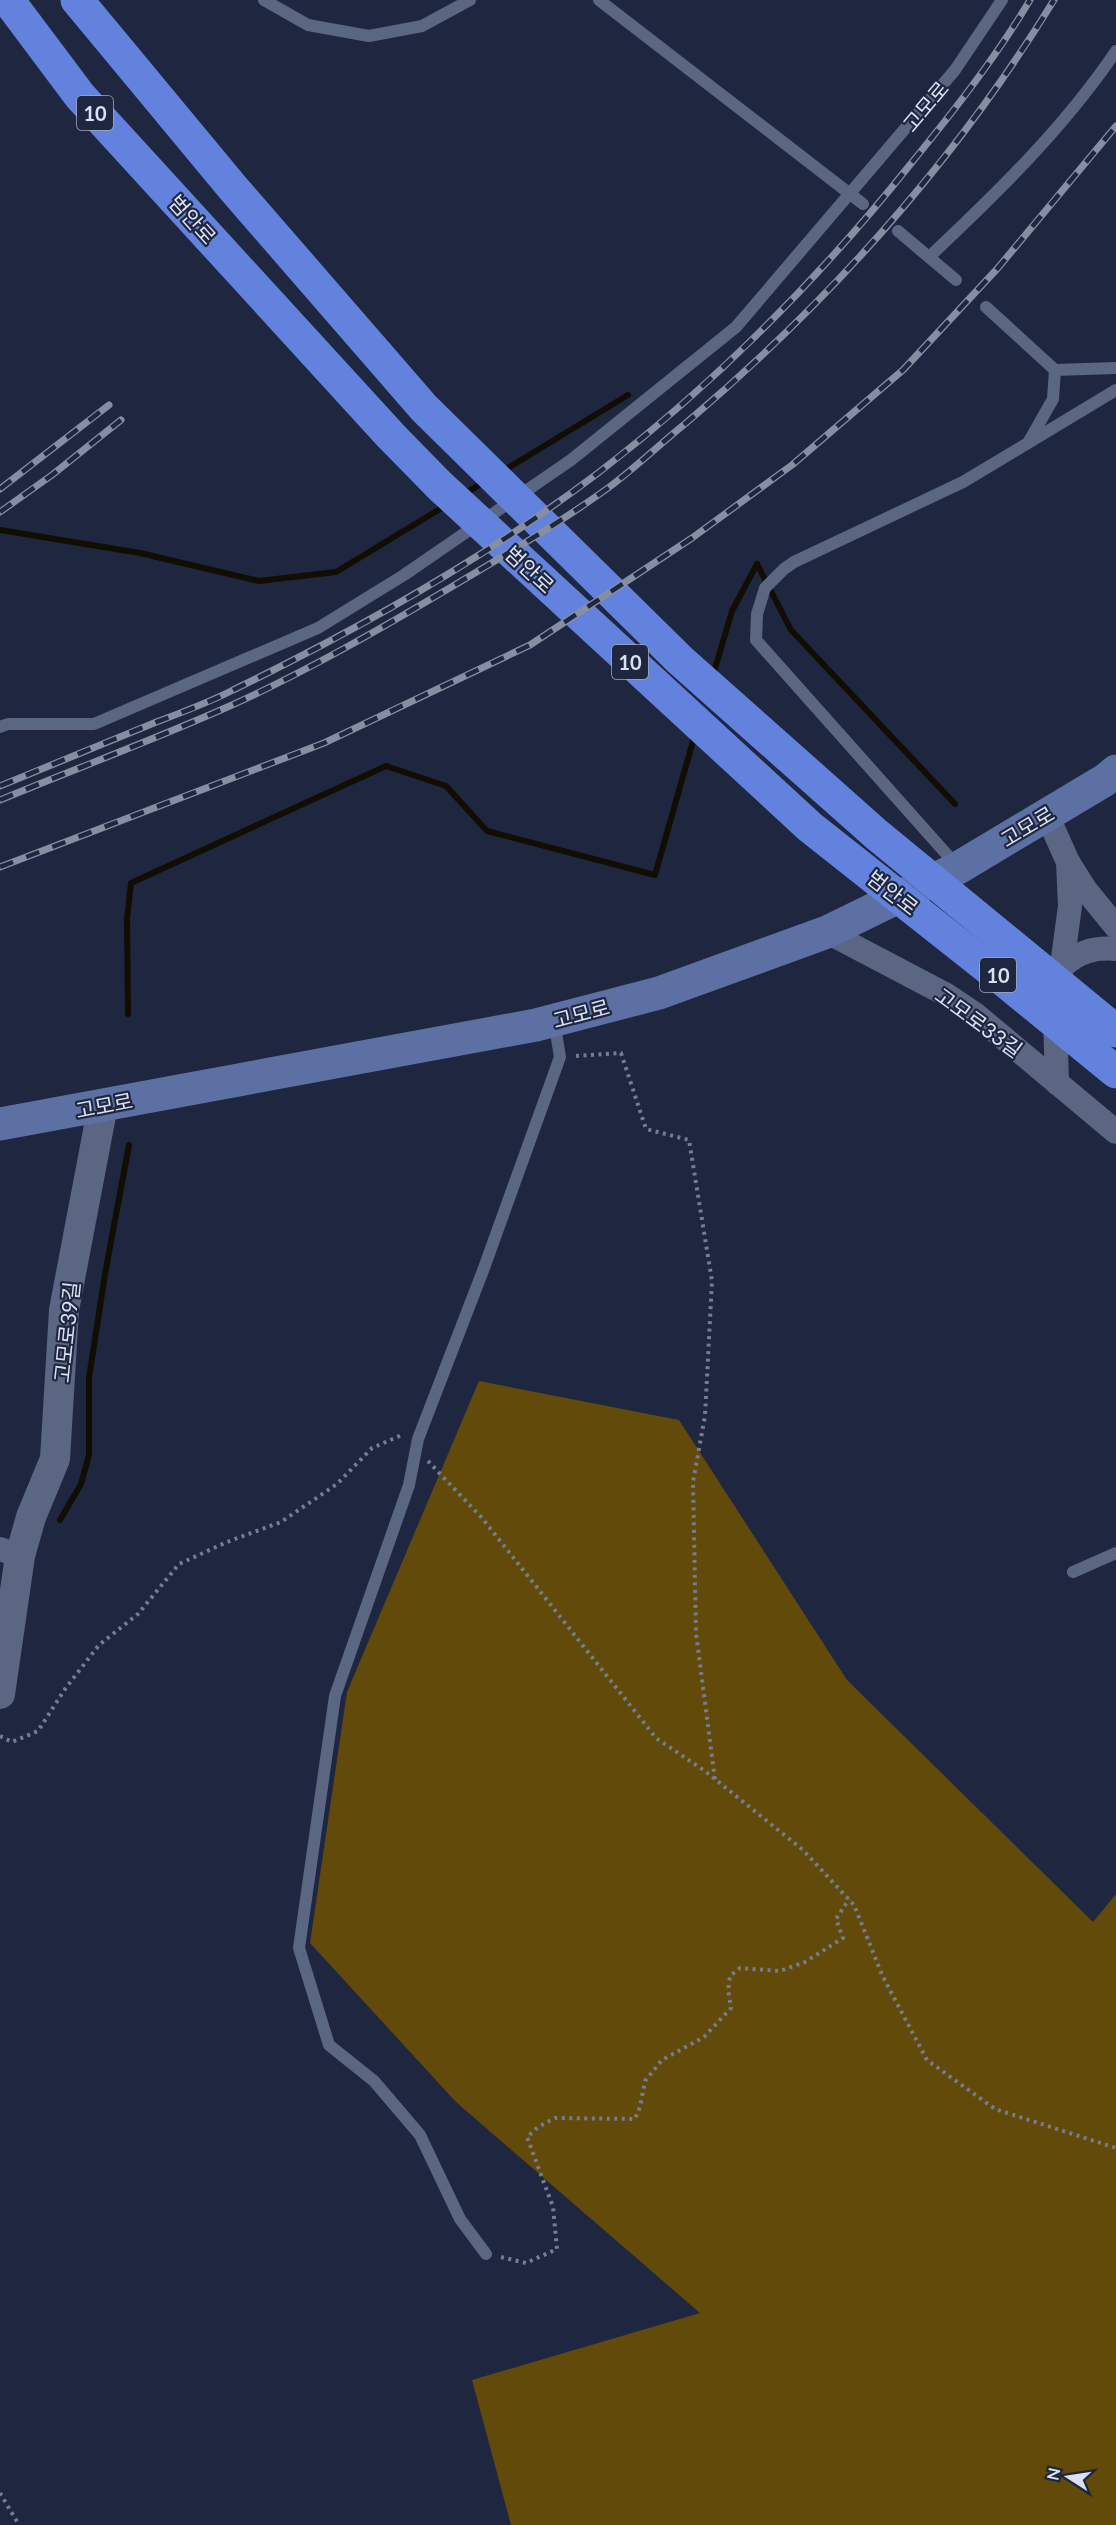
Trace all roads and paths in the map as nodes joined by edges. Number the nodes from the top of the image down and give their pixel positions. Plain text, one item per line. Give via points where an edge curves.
1 (8, 0) edge
2 (77, 0) edge
3 (264, 0) edge
4 (470, 0) edge
5 (599, 0) edge
6 (1002, 0) edge
7 (1116, 51) edge
8 (850, 194) junction
9 (863, 204) dead end
10 (898, 231) dead end
11 (929, 257) junction
12 (956, 280) dead end
13 (987, 307) dead end
14 (1116, 368) edge
15 (1055, 370) junction
16 (1116, 390) edge
17 (1028, 444) junction
18 (0, 727) edge
19 (1116, 771) edge
20 (1047, 815) junction
21 (1068, 862) junction
22 (958, 868) junction
23 (1116, 927) edge
24 (827, 932) junction
25 (1116, 949) edge
26 (1062, 967) junction
27 (554, 1020) junction
28 (1116, 1031) edge
29 (560, 1057) junction
30 (1116, 1072) edge
31 (1057, 1083) junction
32 (103, 1105) junction
33 (0, 1124) edge
34 (1116, 1132) edge
35 (416, 1448) junction
36 (10, 1552) edge
37 (1116, 1553) edge
38 (1073, 1572) dead end
39 (0, 1694) edge
40 (0, 1736) edge
41 (716, 1781) junction
42 (849, 1899) junction
43 (1116, 2148) edge
44 (486, 2253) joint
45 (0, 2493) edge
46 (19, 2525) edge

1 - 30 highway, 범안로 / 10 via 80,96 440,486 810,827
2 - 28 highway, 범안로 / 10 via 232,188 424,408 680,660 876,834
3 - 4 lane via 309,25 369,36 422,26
5 - 8 lane
6 - 8 lane, 고모로 via 956,70
7 - 11 lane via 1038,149
8 - 9 lane
8 - 18 lane, 고모로 via 736,327 571,460 404,575 318,628 94,724
10 - 11 lane
11 - 12 lane
13 - 15 lane
14 - 15 lane
15 - 17 lane via 1053,399
16 - 17 lane
17 - 22 lane via 963,482 794,562 765,588 757,614 756,640
19 - 20 main road, 고모로
20 - 21 street
20 - 22 main road, 고모로
21 - 23 street
21 - 26 street via 1070,906
22 - 24 main road, 고모로
24 - 27 main road, 고모로 via 659,993
24 - 31 street, 고모로33길 via 945,994 975,1014
25 - 26 street via 1082,952
26 - 31 street via 1055,1026
27 - 29 lane
27 - 32 main road, 고모로
29 - 35 lane
29 - 41 path via 621,1053 646,1129 689,1140 712,1281 705,1416 693,1482 696,1632
31 - 34 street, 고모로33길
32 - 33 main road, 고모로
32 - 36 street, 고모로39길 via 64,1310 55,1459 31,1518
35 - 40 path via 409,1432 372,1448 337,1484 281,1522 179,1564 138,1614 99,1645 38,1731 12,1742
35 - 41 path via 482,1518 656,1738
35 - 44 lane via 409,1485 335,1696 299,1948 329,2045 374,2081 420,2135 460,2219
36 - 39 street, 고모로39길
37 - 38 lane
41 - 42 path via 803,1850
42 - 43 path via 882,1977 927,2060 995,2109
42 - 44 path via 836,1919 843,1938 805,1962 780,1971 740,1968 730,1976 730,2008 704,2037 662,2060 645,2081 635,2119 555,2118 527,2137 553,2207 557,2249 526,2263
45 - 46 path

